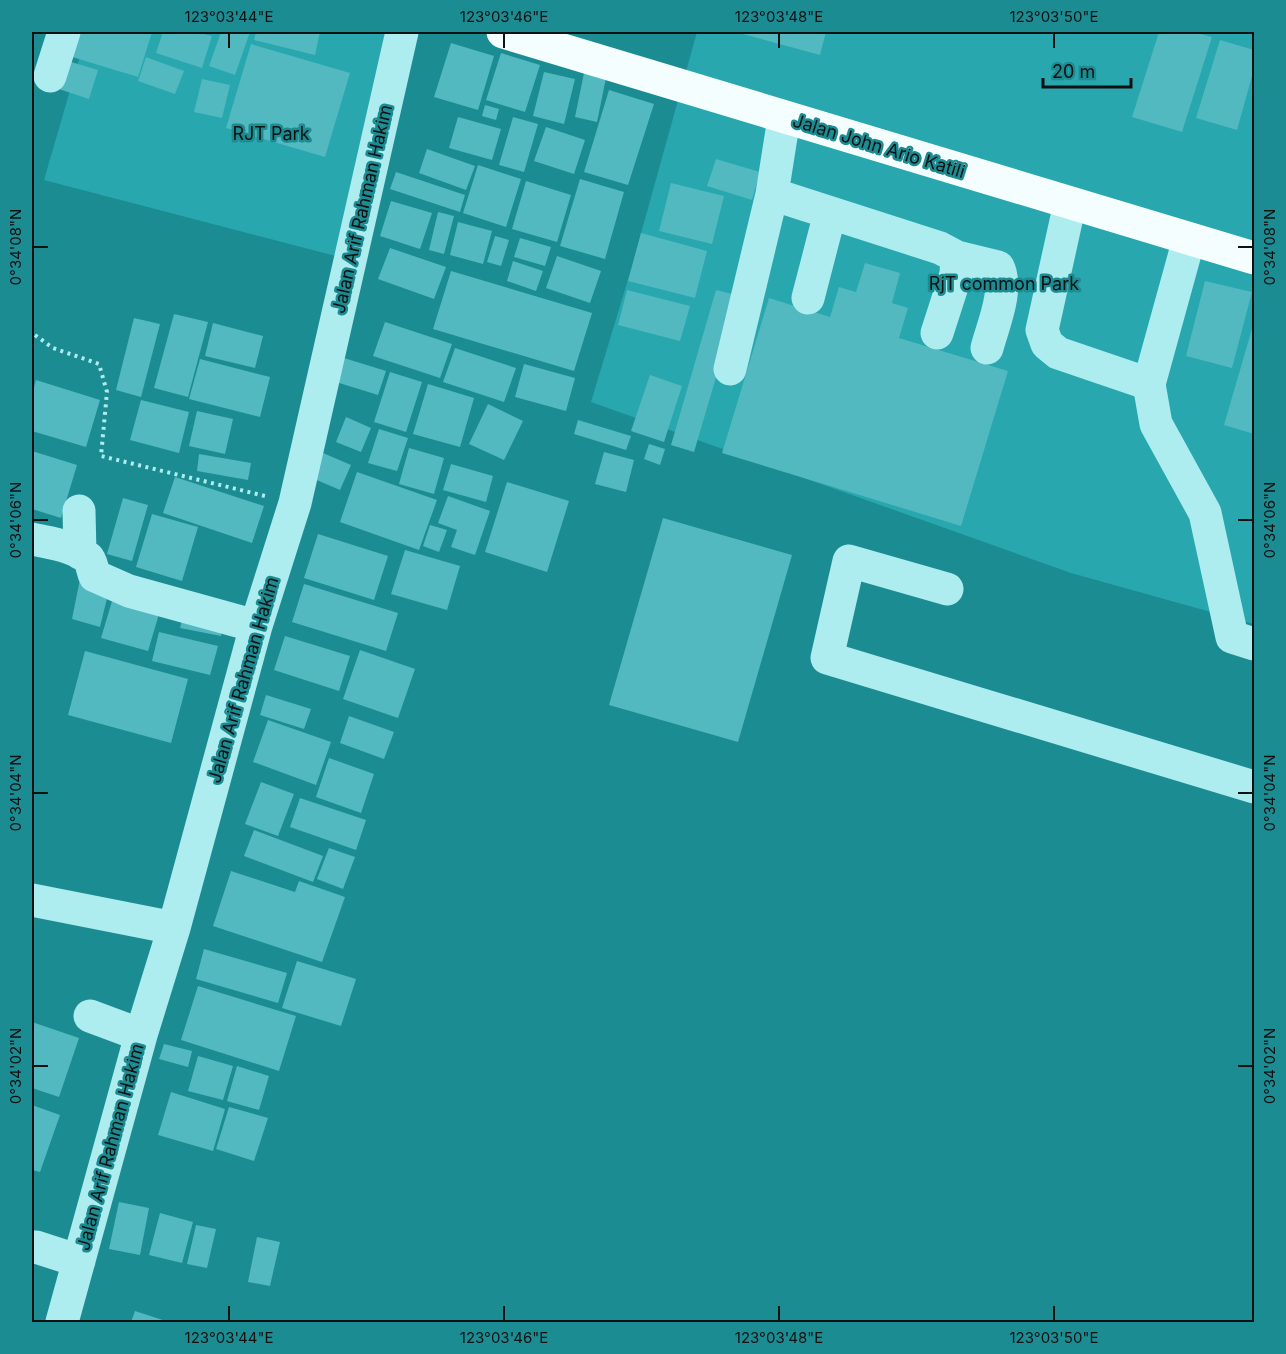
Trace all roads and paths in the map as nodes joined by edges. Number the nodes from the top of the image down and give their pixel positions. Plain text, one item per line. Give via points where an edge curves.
1 (64, 32) edge
2 (402, 32) edge
3 (503, 32) edge
4 (50, 76) dead end
5 (784, 118) junction
6 (772, 194) junction
7 (1070, 203) junction
8 (830, 213) junction
9 (1190, 239) junction
10 (957, 256) junction
11 (1254, 258) edge
12 (808, 298) dead end
13 (937, 333) dead end
14 (35, 335) dead end
15 (987, 348) dead end
16 (730, 369) dead end
17 (1149, 384) junction
18 (295, 503) junction
19 (79, 511) dead end
20 (32, 539) edge
21 (80, 554) junction
22 (948, 589) dead end
23 (256, 626) junction
24 (1254, 644) edge
25 (1254, 787) edge
26 (32, 900) edge
27 (174, 928) junction
28 (90, 1016) dead end
29 (141, 1035) junction
30 (36, 1247) dead end
31 (79, 1261) junction
32 (62, 1323) edge

1 - 4 street
2 - 18 street, Jalan Arif Rahman Hakim
3 - 5 main road, Jalan John Ario Katili
5 - 6 street
5 - 7 main road, Jalan John Ario Katili
6 - 8 street
6 - 16 street
7 - 9 main road, Jalan John Ario Katili
7 - 17 street via 1041,330 1047,344 1058,353
8 - 10 street
8 - 12 street
9 - 11 main road, Jalan John Ario Katili
9 - 17 street
10 - 13 street via 956,274
10 - 15 street via 998,267 1002,275
14 - 18 path via 53,348 99,364 107,392 101,456
17 - 24 street via 1156,424 1205,513 1232,637
18 - 23 street, Jalan Arif Rahman Hakim
19 - 21 street
20 - 21 street
21 - 23 street via 90,559 95,576 120,588
22 - 25 street via 849,561 827,658
23 - 27 street, Jalan Arif Rahman Hakim
26 - 27 street
27 - 29 street, Jalan Arif Rahman Hakim
28 - 29 street
29 - 31 street, Jalan Arif Rahman Hakim
30 - 31 street
31 - 32 street, Jalan Arif Rahman Hakim

